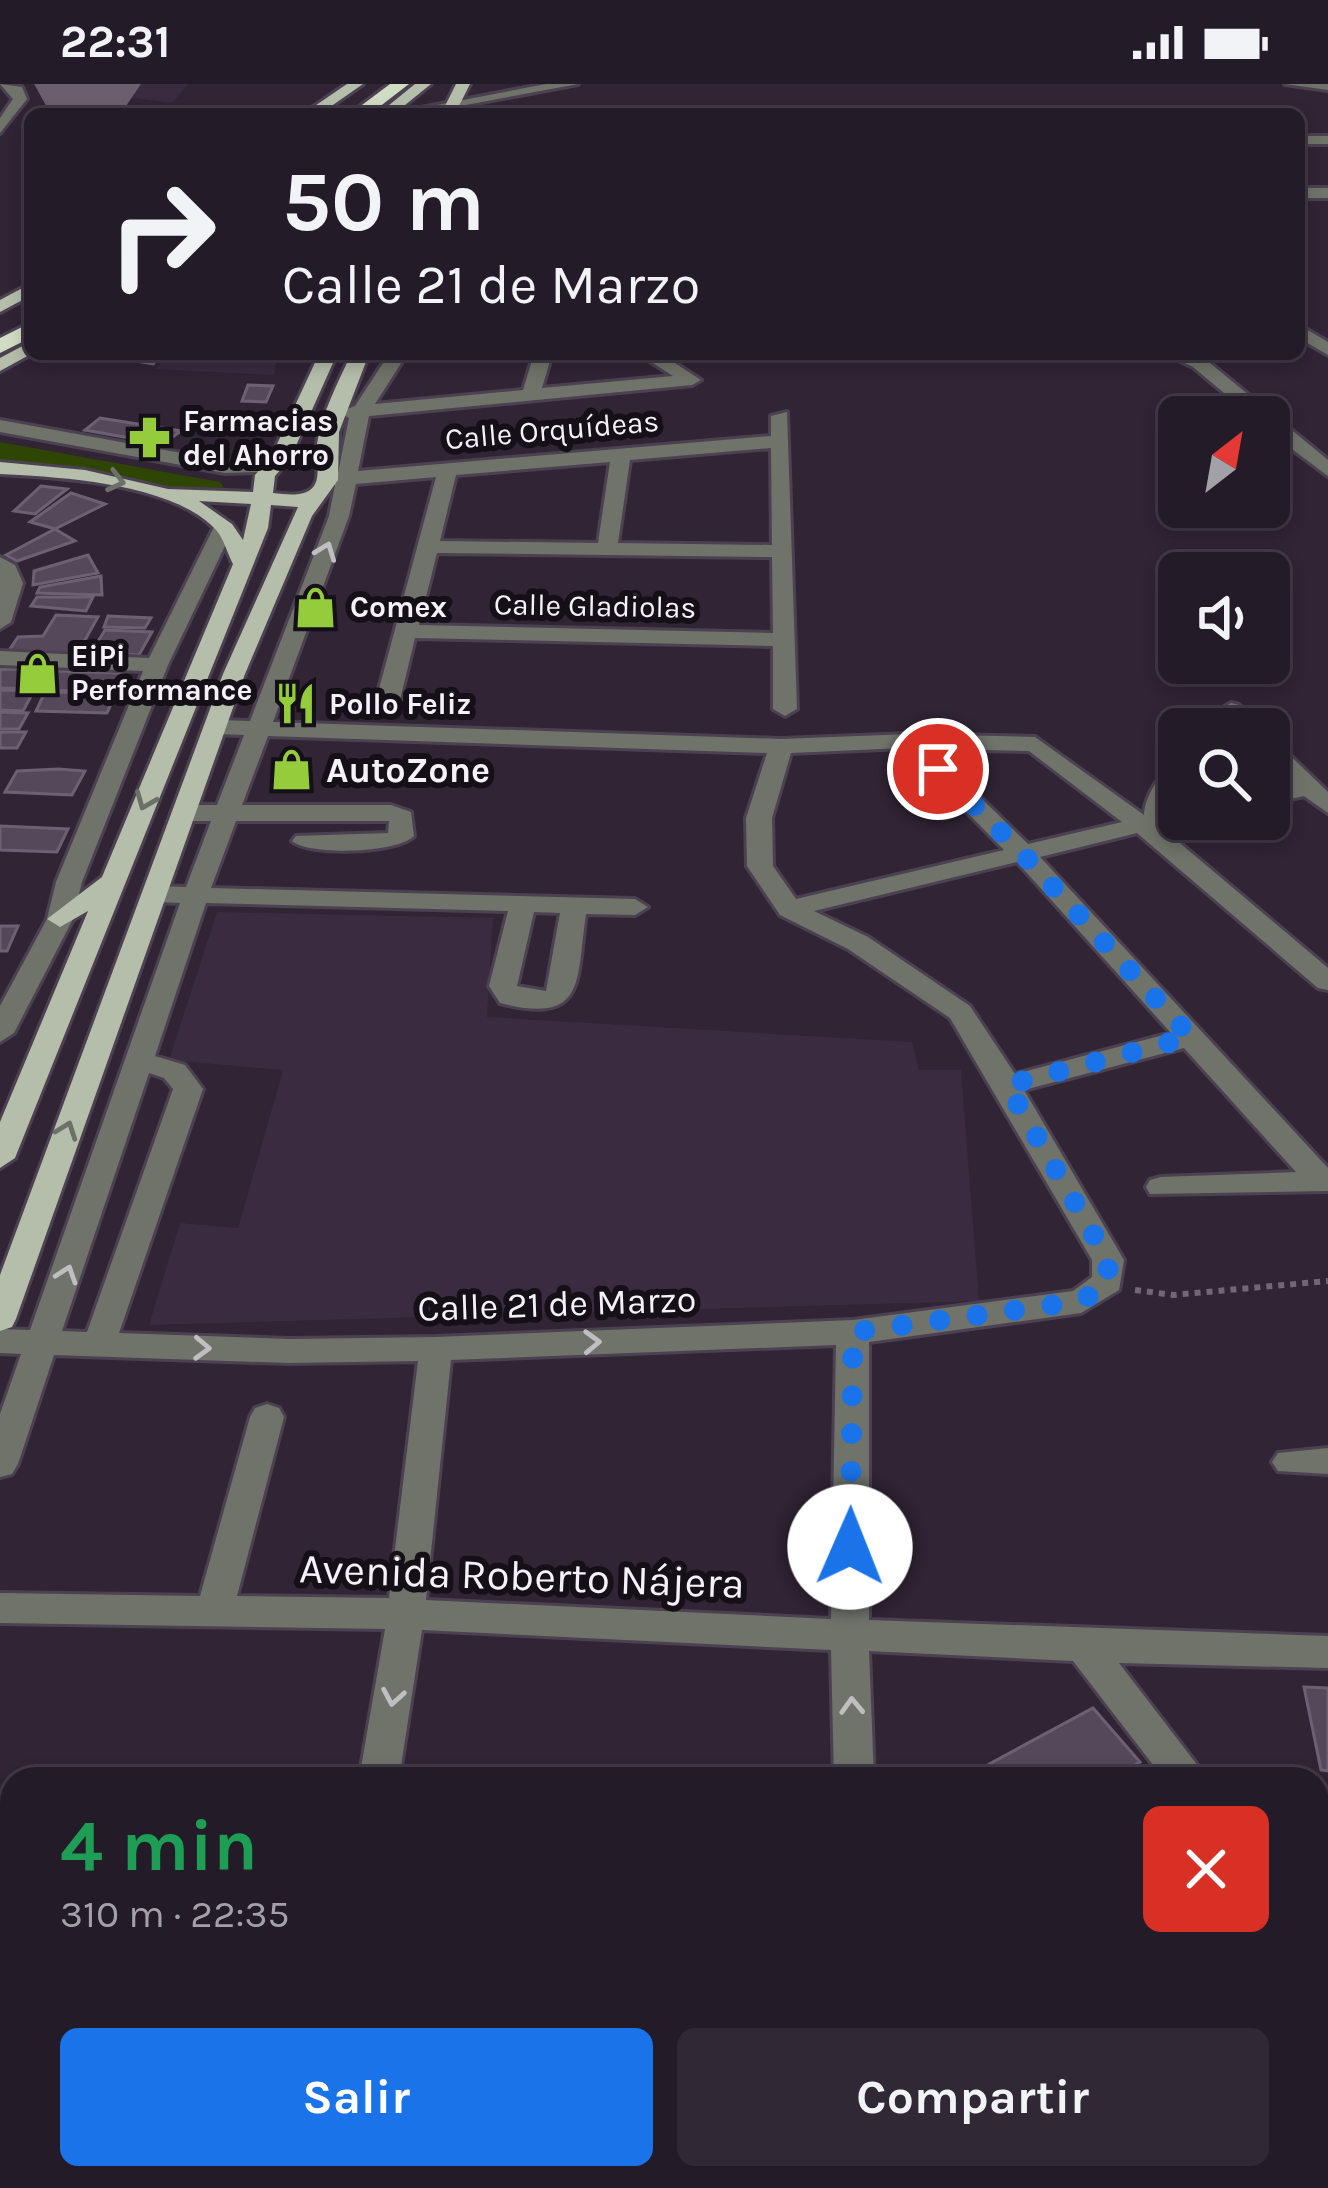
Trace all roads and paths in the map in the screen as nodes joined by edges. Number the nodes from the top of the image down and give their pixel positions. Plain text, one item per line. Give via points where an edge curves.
1 (356, 84) edge
2 (380, 84) edge
3 (424, 84) edge
4 (572, 84) edge
5 (1292, 84) edge
6 (15, 86) edge
7 (1328, 86) edge
8 (402, 93) edge
9 (319, 108) edge
10 (347, 108) edge
11 (371, 108) edge
12 (463, 108) edge
13 (0, 129) edge
14 (325, 360) edge
15 (357, 360) edge
16 (394, 360) edge
17 (541, 360) edge
18 (658, 360) edge
19 (1190, 360) edge
20 (1237, 396) edge
21 (530, 397) junction
22 (360, 412) junction
23 (335, 413) junction
24 (780, 416) dead end
25 (0, 430) edge
26 (1290, 439) edge
27 (781, 441) junction
28 (621, 454) junction
29 (280, 459) junction
30 (0, 468) edge
31 (448, 469) junction
32 (1328, 470) edge
33 (332, 484) junction
34 (158, 492) junction
35 (260, 497) junction
36 (224, 526) junction
37 (427, 547) junction
38 (607, 550) junction
39 (783, 551) junction
40 (242, 562) junction
41 (0, 563) edge
42 (0, 622) edge
43 (403, 631) junction
44 (786, 640) junction
45 (0, 658) edge
46 (157, 664) junction
47 (388, 700) dead end
48 (785, 710) dead end
49 (215, 727) junction
50 (259, 729) junction
51 (910, 741) junction
52 (781, 746) junction
53 (162, 761) junction
54 (202, 764) junction
55 (1290, 768) edge
56 (1319, 796) edge
57 (184, 813) junction
58 (227, 813) junction
59 (1158, 819) edge
60 (1158, 820) edge
61 (1180, 840) edge
62 (305, 841) dead end
63 (1022, 853) junction
64 (113, 880) junction
65 (155, 894) junction
66 (196, 894) junction
67 (522, 907) junction
68 (635, 907) dead end
69 (574, 908) junction
70 (789, 909) junction
71 (60, 919) junction
72 (1328, 982) edge
73 (1, 1030) edge
74 (48, 1034) junction
75 (1191, 1037) junction
76 (139, 1064) junction
77 (1007, 1085) junction
78 (0, 1158) edge
79 (1325, 1181) edge
80 (1161, 1187) dead end
81 (1328, 1281) edge
82 (1108, 1282) junction
83 (0, 1319) edge
84 (853, 1332) junction
85 (0, 1341) edge
86 (44, 1342) junction
87 (99, 1344) junction
88 (436, 1348) junction
89 (267, 1417) dead end
90 (1328, 1461) edge
91 (1290, 1462) dead end
92 (0, 1463) edge
93 (0, 1608) edge
94 (214, 1612) junction
95 (406, 1614) junction
96 (850, 1633) junction
97 (1083, 1646) junction
98 (1328, 1652) edge
99 (381, 1767) edge
100 (854, 1767) edge
101 (1179, 1767) edge

1 - 9 main road
2 - 10 highway
3 - 8 main road
4 - 12 street
5 - 7 street
6 - 13 street via 20,99
8 - 11 highway
14 - 29 main road
15 - 23 main road
16 - 22 street
17 - 21 street
18 - 21 street via 692,380
19 - 20 street
21 - 22 street
22 - 23 street
22 - 33 street
23 - 33 main road via 323,461
24 - 27 street
25 - 29 street via 226,467
25 - 35 street via 232,478
26 - 32 street
27 - 28 street, Calle Orquídeas
27 - 39 street
28 - 31 street, Calle Orquídeas
28 - 38 street
29 - 35 main road
30 -> 34 main road via 52,469
31 - 33 street, Calle Orquídeas
31 - 37 street
33 - 35 main road via 296,501
33 - 49 main road via 302,515
50 -> 33 street via 339,516
34 - 35 main road
34 - 36 main road
35 - 40 main road via 258,528
36 - 40 main road
36 - 46 street
37 - 38 street
37 - 43 street
38 - 39 street
39 - 44 street
40 - 53 main road
41 - 42 street via 16,584
43 - 44 street, Calle Gladiolas
43 - 47 street
44 - 48 street
45 - 46 street
46 - 71 street
49 - 50 street
49 - 54 main road
50 - 52 street
50 - 58 street
51 - 52 street
51 - 59 street via 1035,744
51 - 63 street
52 - 70 street via 759,818 760,866
53 - 54 main road
53 -> 64 main road
54 - 57 main road
55 - 56 street
57 - 58 street
57 - 65 main road
58 - 62 street via 402,817 394,841
58 - 66 street
60 - 63 street
61 - 72 street
63 - 70 street
63 - 75 street
64 - 71 main road
64 - 74 main road
65 - 66 street
83 -> 65 main road
66 - 67 street
66 - 76 street
67 - 69 street
67 - 69 street via 503,986 510,997 532,1002 561,992
68 - 69 street
70 - 77 street via 858,943 960,1012
71 - 73 street
73 - 74 street
74 - 78 main road
75 - 77 street
75 - 79 street
86 -> 76 street
76 - 87 street via 171,1068 188,1088
77 - 82 street via 1108,1260
79 - 80 street
81 - 82 path via 1173,1295
82 - 84 street, Calle 21 de Marzo via 1082,1301
88 -> 84 street, Calle 21 de Marzo
84 - 96 street
85 - 86 street, Calle 21 de Marzo
86 - 87 street, Calle 21 de Marzo
86 - 92 street
87 -> 88 street, Calle 21 de Marzo
88 - 95 street
89 - 94 street
90 - 91 street
93 - 94 street, Avenida Roberto Nájera
94 - 95 street, Avenida Roberto Nájera
95 - 96 street, Avenida Roberto Nájera
95 -> 99 street
96 - 97 street, Avenida Roberto Nájera
100 -> 96 street
97 - 98 street, Avenida Roberto Nájera
97 - 101 street

